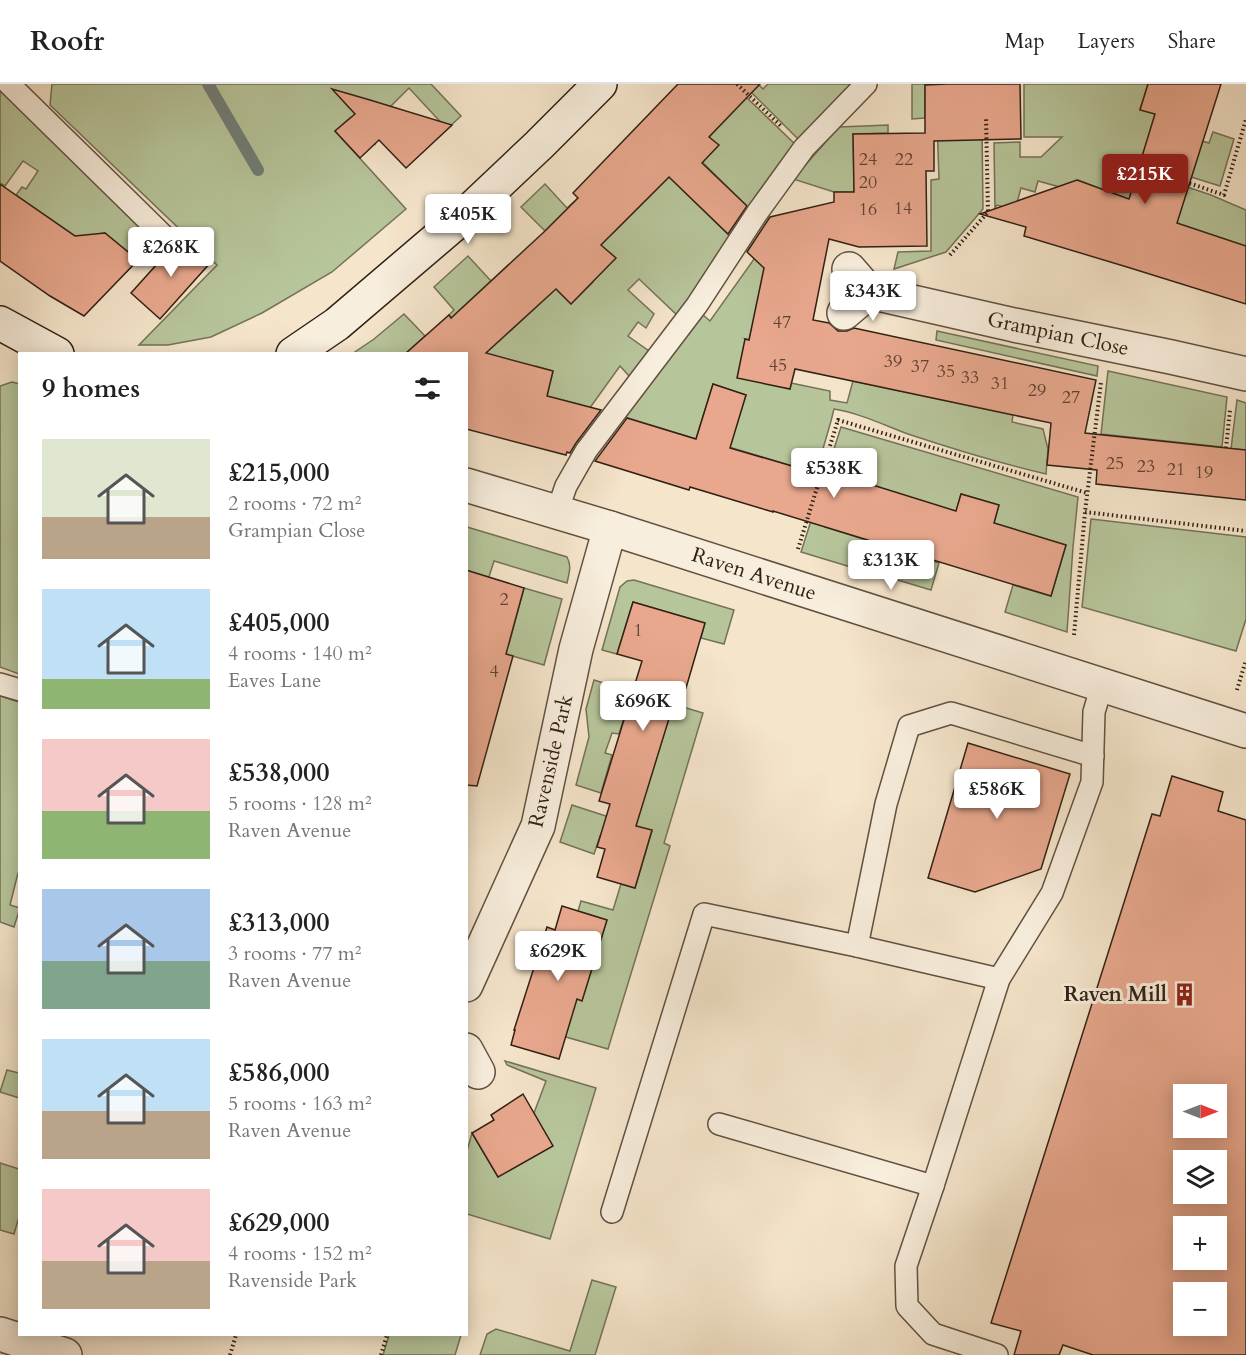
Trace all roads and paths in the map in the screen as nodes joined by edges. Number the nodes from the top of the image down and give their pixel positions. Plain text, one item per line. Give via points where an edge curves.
1 (9, 84) edge
2 (600, 84) edge
3 (737, 84) edge
4 (866, 84) edge
5 (986, 117) dead end
6 (1246, 119) edge
7 (804, 148) junction
8 (1131, 163) dead end
9 (169, 241) dead end
10 (950, 255) dead end
11 (844, 313) dead end
12 (0, 323) edge
13 (53, 352) edge
14 (296, 352) edge
15 (1246, 374) edge
16 (1101, 379) dead end
17 (1231, 404) dead end
18 (1226, 448) dead end
19 (468, 486) edge
20 (1087, 493) junction
21 (1085, 512) junction
22 (557, 513) junction
23 (610, 528) junction
24 (1246, 531) edge
25 (795, 559) dead end
26 (1074, 635) dead end
27 (1246, 660) edge
28 (0, 684) edge
29 (1102, 685) junction
30 (18, 689) edge
31 (1235, 695) dead end
32 (1246, 731) edge
33 (1093, 756) junction
34 (857, 946) junction
35 (999, 979) junction
36 (468, 980) edge
37 (719, 1124) dead end
38 (933, 1186) junction
39 (612, 1212) dead end
40 (0, 1334) edge
41 (236, 1336) edge
42 (387, 1336) edge
43 (46, 1352) edge
44 (230, 1355) edge
45 (381, 1355) edge
46 (997, 1355) edge

1 - 9 lane
2 - 14 street via 466,214 336,324
3 - 7 path
4 - 7 lane
5 - 10 path via 988,212
6 - 8 path via 1224,195
7 - 22 lane via 698,305 586,451 566,486
11 - 15 street, Grampian Close via 859,280 1014,325
12 - 13 street
16 - 20 path
17 - 18 path
19 - 22 street, Raven Avenue
20 - 21 path
20 - 25 path via 837,420
21 - 24 path
21 - 26 path
22 - 23 street, Raven Avenue
23 - 29 street, Raven Avenue
23 - 36 street, Ravenside Park via 576,649 538,826
27 - 31 path
28 - 30 lane
29 - 32 street, Raven Avenue
29 - 33 lane via 1094,712
33 - 34 lane via 951,713 909,726 886,804
33 - 35 lane via 1092,782 1052,893
34 - 35 lane
34 - 39 lane via 704,914
35 - 38 lane
37 - 38 lane
38 - 46 lane via 906,1266 907,1306 933,1334
40 - 43 street
41 - 44 path
42 - 45 path

